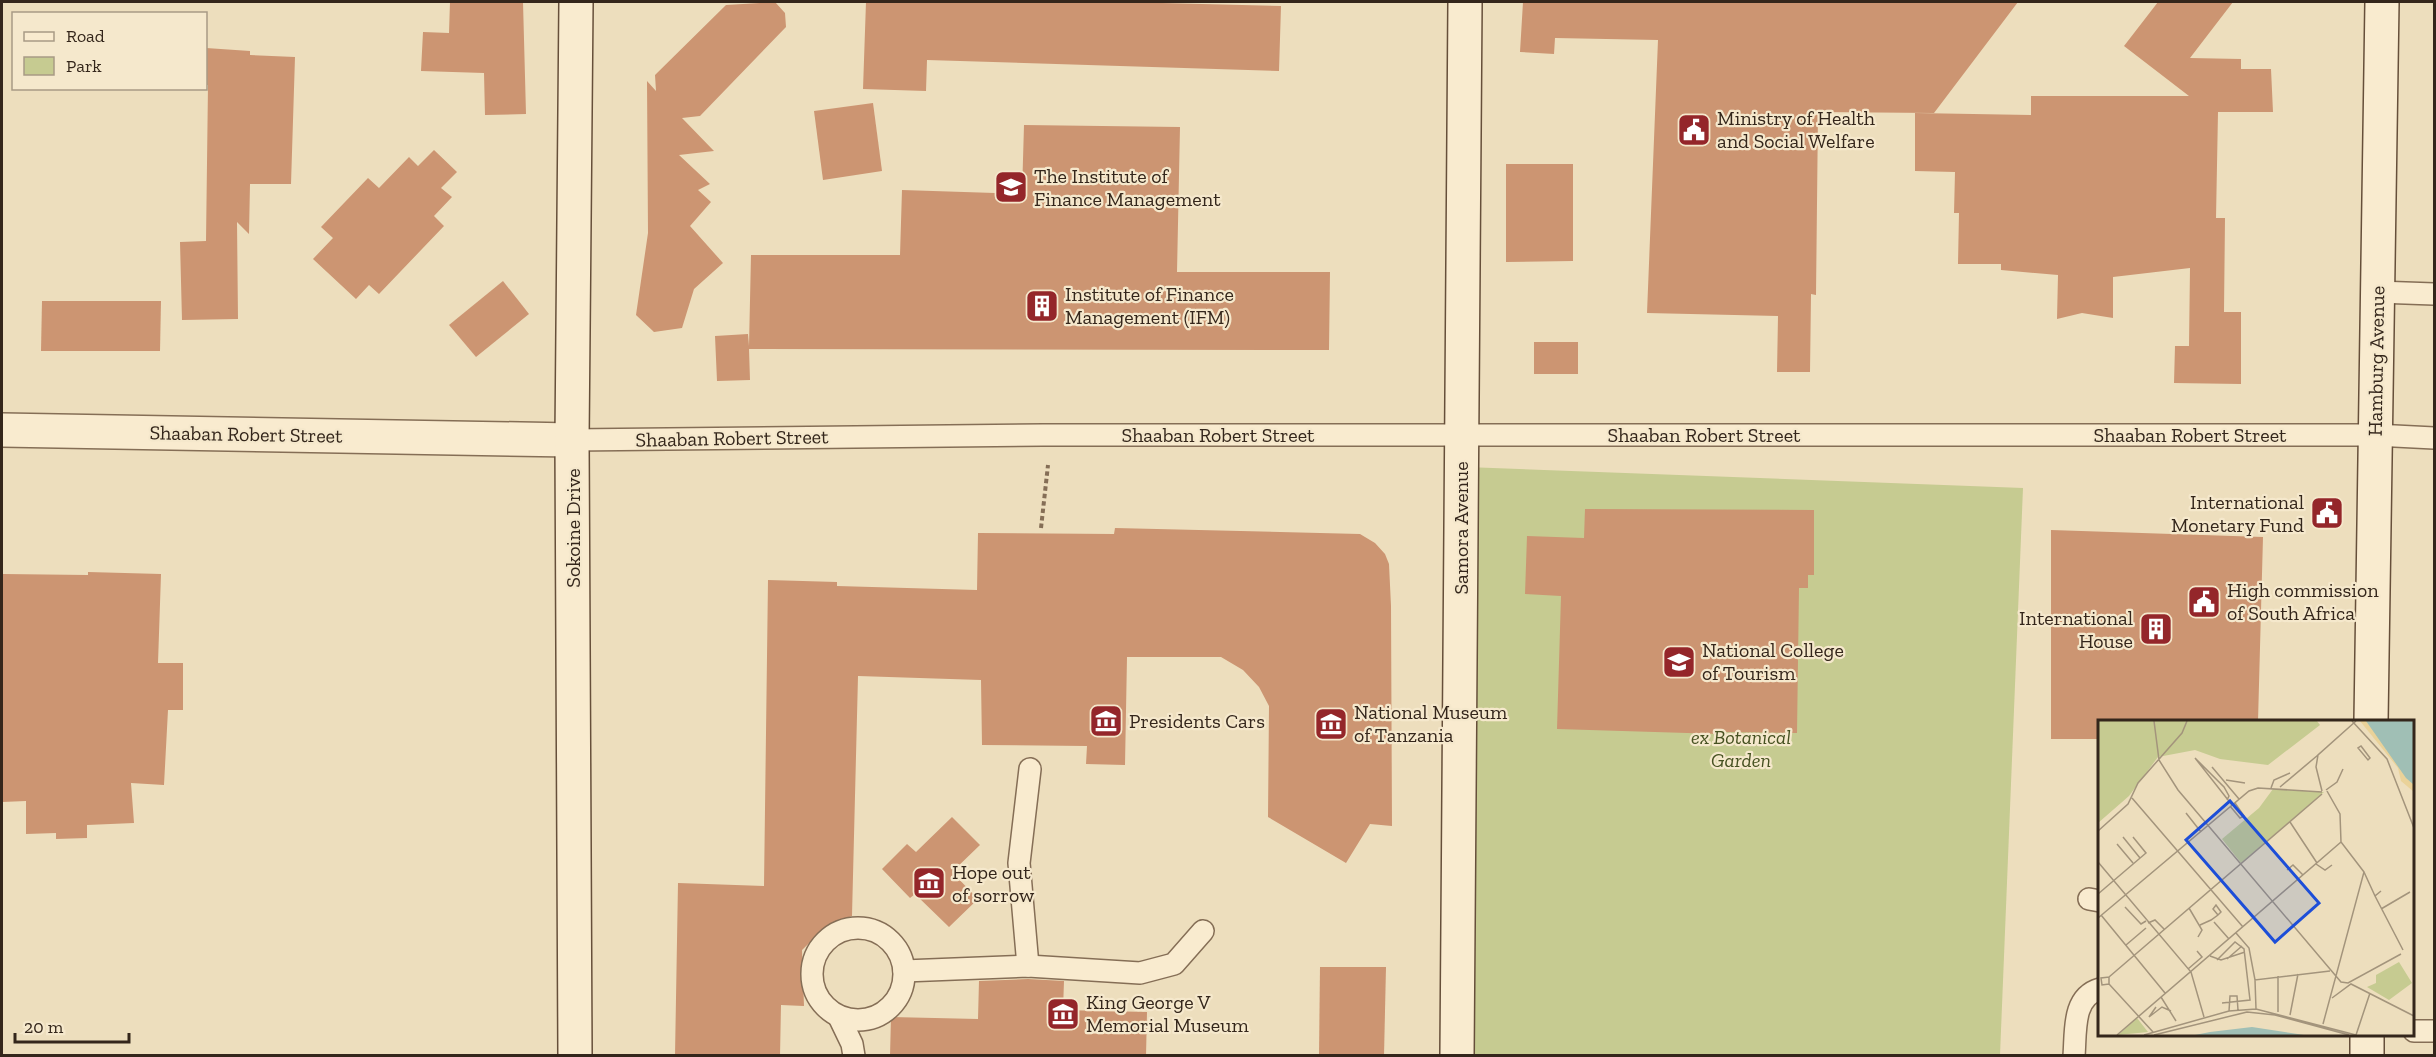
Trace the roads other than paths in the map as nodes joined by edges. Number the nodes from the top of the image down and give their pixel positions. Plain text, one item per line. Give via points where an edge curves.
1 (576, 2) edge
2 (1465, 2) edge
3 (2382, 2) edge
4 (2377, 292) junction
5 (2434, 294) edge
6 (2, 430) edge
7 (1461, 435) junction
8 (2375, 435) junction
9 (2434, 438) edge
10 (572, 440) junction
11 (2371, 720) edge
12 (1030, 769) dead end
13 (1203, 931) dead end
14 (1028, 966) junction
15 (904, 971) junction
16 (2098, 990) edge
17 (839, 1017) junction
18 (2415, 1031) edge
19 (2434, 1031) edge
20 (2367, 1036) edge
21 (575, 1056) edge
22 (854, 1056) edge
23 (1457, 1056) edge
24 (2074, 1056) edge
25 (2367, 1056) edge

1 - 10 street, Sokoine Drive
2 - 7 street, Samora Avenue
3 - 4 street, Hamburg Avenue
4 - 5 lane
4 - 8 street, Hamburg Avenue
6 - 10 street, Shaaban Robert Street
7 - 8 lane, Shaaban Robert Street
7 - 10 lane, Shaaban Robert Street
7 - 23 street, Samora Avenue
8 - 9 lane, Shaaban Robert Street
8 - 11 street, Hamburg Avenue
10 - 21 street, Sokoine Drive
12 - 14 lane via 1019,863
13 - 14 lane via 1174,964 1156,970 1140,973
14 - 15 lane
15 - 17 lane via 900,993 881,1014 868,1020
15 - 17 lane via 897,949 873,930 842,930 828,939 812,966 812,981 816,996
16 - 24 lane via 2083,998 2078,1009
17 - 22 lane
18 - 19 lane
20 - 25 street

